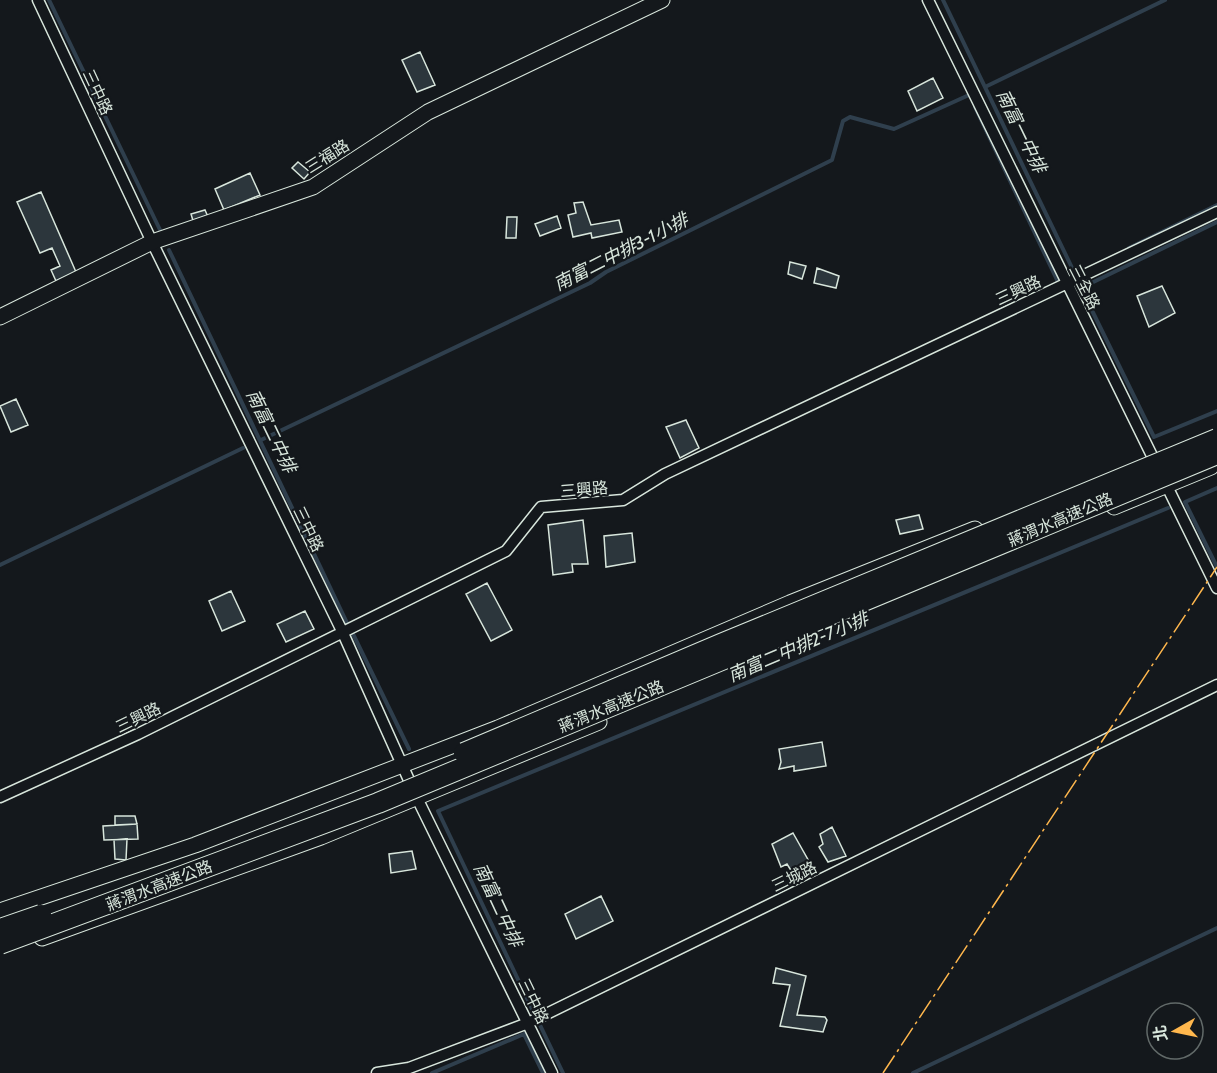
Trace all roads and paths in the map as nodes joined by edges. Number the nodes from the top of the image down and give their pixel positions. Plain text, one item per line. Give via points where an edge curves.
1 (38, 0) edge
2 (662, 0) edge
3 (928, 0) edge
4 (1217, 212) edge
5 (152, 242) junction
6 (1066, 284) junction
7 (0, 317) edge
8 (1217, 430) edge
9 (1217, 439) edge
10 (1217, 454) edge
11 (1154, 456) junction
12 (1217, 464) edge
13 (1167, 486) junction
14 (1217, 588) edge
15 (342, 631) junction
16 (1217, 685) edge
17 (402, 764) junction
18 (0, 797) edge
19 (417, 798) junction
20 (0, 910) edge
21 (0, 929) edge
22 (0, 944) edge
23 (0, 953) edge
24 (528, 1023) junction
25 (377, 1073) edge
26 (552, 1073) edge

1 - 5 street, 三中路
2 - 5 main road, 三福路 via 428,112 313,187
3 - 6 street, 三全路
4 - 6 street, 三興路
5 - 7 main road, 三福路
5 - 15 street, 三中路
6 - 11 street, 三全路
6 - 15 street, 三興路 via 665,474 623,500 541,507 506,551
8 - 11 main road
9 - 21 highway, 蔣渭水高速公路, bridge via 354,799
10 - 22 highway, 蔣渭水高速公路, bridge via 378,803
11 - 13 street, 三全路
11 - 17 main road via 790,603 498,728
12 - 13 main road
13 - 14 street, 三全路
13 - 19 main road via 910,589
15 - 17 street, 三中路
15 - 18 street, 三興路 via 138,734
16 - 24 street, 三城路
17 - 19 street, 三中路
17 - 20 main road via 195,845
19 - 23 main road via 321,837
19 - 24 street, 三中路
24 - 25 street, 三城路 via 409,1068
24 - 26 street, 三中路

